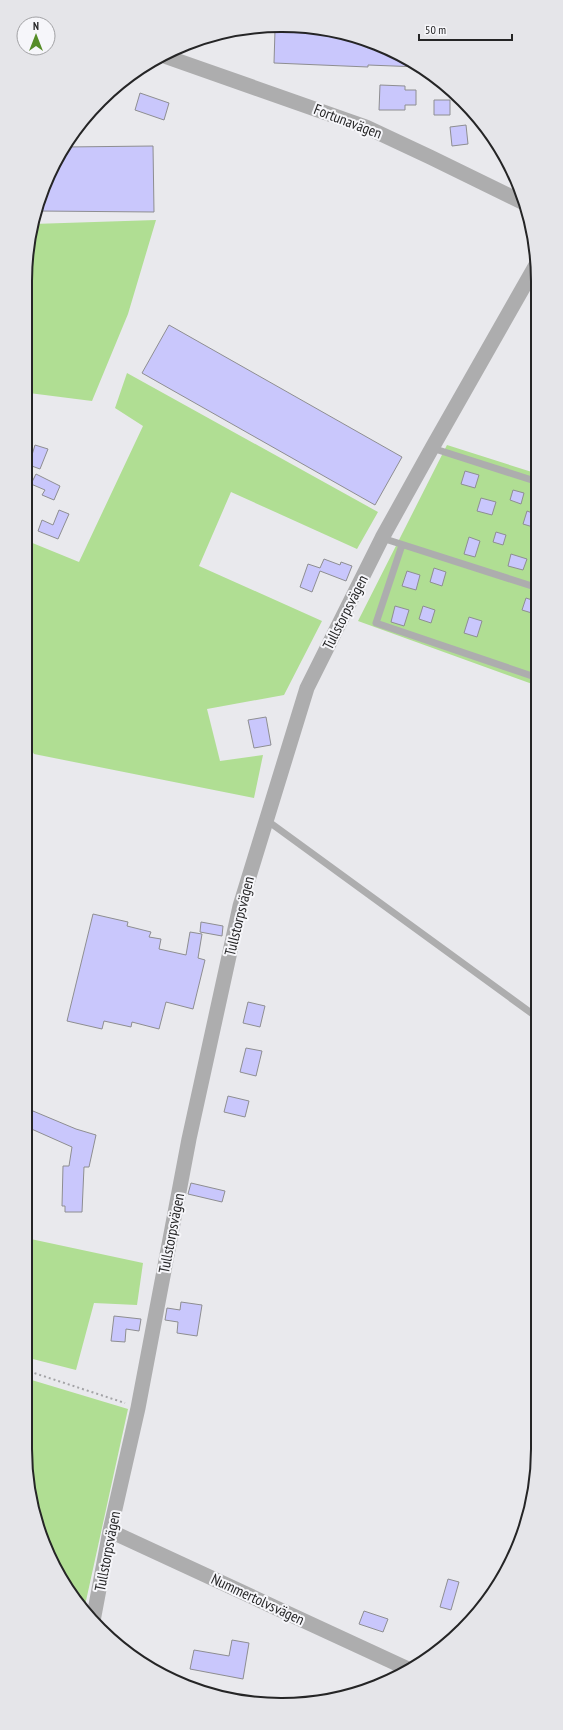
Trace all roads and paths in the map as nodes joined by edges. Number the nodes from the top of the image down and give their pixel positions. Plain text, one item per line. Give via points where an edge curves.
1 (171, 58) edge
2 (518, 200) edge
3 (531, 275) edge
4 (432, 448) junction
5 (531, 481) edge
6 (382, 538) junction
7 (402, 545) junction
8 (531, 586) edge
9 (531, 676) edge
10 (265, 819) junction
11 (531, 1013) edge
12 (32, 1372) edge
13 (138, 1408) junction
14 (110, 1531) junction
15 (94, 1613) edge
16 (403, 1667) edge

1 - 2 street, Fortunavägen via 366,127
3 - 4 street, Tullstorpsvägen
4 - 5 lane
4 - 6 street, Tullstorpsvägen
6 - 7 lane
6 - 10 street, Tullstorpsvägen via 307,688
7 - 8 lane
7 - 9 lane via 376,623
10 - 11 lane
10 - 13 street, Tullstorpsvägen via 240,906 193,1123
12 - 13 path
13 - 14 street, Tullstorpsvägen
14 - 15 street, Tullstorpsvägen
14 - 16 street, Nummertolvsvägen

